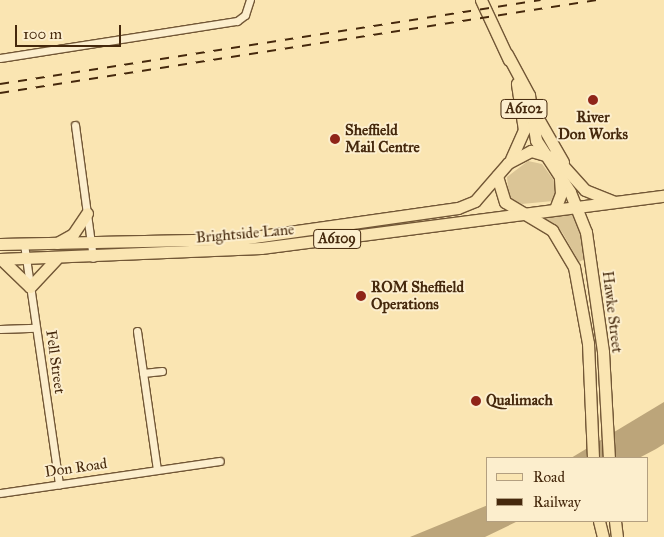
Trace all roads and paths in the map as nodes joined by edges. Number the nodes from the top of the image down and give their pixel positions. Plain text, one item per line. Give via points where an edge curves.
1 (250, 0) edge
2 (481, 0) edge
3 (506, 54) junction
4 (0, 58) edge
5 (531, 102) junction
6 (75, 125) dead end
7 (543, 153) junction
8 (508, 163) junction
9 (562, 171) junction
10 (497, 176) junction
11 (664, 196) edge
12 (614, 202) junction
13 (578, 208) junction
14 (555, 209) junction
15 (522, 212) junction
16 (87, 213) junction
17 (91, 243) junction
18 (0, 244) edge
19 (24, 244) junction
20 (56, 244) junction
21 (1, 259) edge
22 (56, 259) junction
23 (93, 259) junction
24 (27, 260) junction
25 (30, 287) junction
26 (36, 328) junction
27 (0, 330) edge
28 (137, 331) dead end
29 (162, 371) dead end
30 (143, 373) junction
31 (593, 457) edge
32 (609, 457) edge
33 (220, 461) dead end
34 (157, 470) junction
35 (59, 484) junction
36 (0, 493) edge
37 (599, 522) edge
38 (615, 522) edge
39 (603, 537) edge
40 (617, 537) edge

1 - 4 street via 245,15 237,21
2 - 3 main road, A6102
3 - 5 main road, A6102
3 - 8 main road, A6102 via 524,110 523,134
5 - 7 main road, A6102 via 536,140
5 - 9 main road
6 - 16 street
7 - 8 main road via 526,152
7 - 9 main road
8 - 10 main road
9 - 12 main road via 585,190
9 - 13 main road, Hawke Street
9 - 14 main road via 562,193
10 - 15 main road via 503,199
10 - 17 main road, Brightside Lane / A6109 via 482,196 464,207 378,222 240,239
11 - 12 main road
12 - 13 main road
13 - 14 main road
13 - 32 main road, Hawke Street via 588,242 607,411
14 - 15 main road
15 - 23 main road, Brightside Lane / A6109 via 260,248
15 - 31 main road, Hawke Street via 552,230 574,267 588,342
16 - 17 street
16 - 20 main road via 73,234
17 - 20 main road, Brightside Lane / A6109
17 - 23 street
18 - 19 main road, Brightside Lane / A6109
19 - 20 main road, Brightside Lane / A6109
19 - 24 street, Fell Street
21 - 24 main road, Brightside Lane / A6109
21 - 25 main road
22 - 23 main road, Brightside Lane / A6109
22 - 24 main road, Brightside Lane / A6109
22 - 25 main road
24 - 25 street, Fell Street
25 - 26 street, Fell Street
26 - 27 street
26 - 35 street, Fell Street
28 - 30 street
29 - 30 street
30 - 34 street
33 - 34 street, Don Road
34 - 35 street, Don Road
35 - 36 street, Don Road
37 - 39 main road
38 - 40 main road

